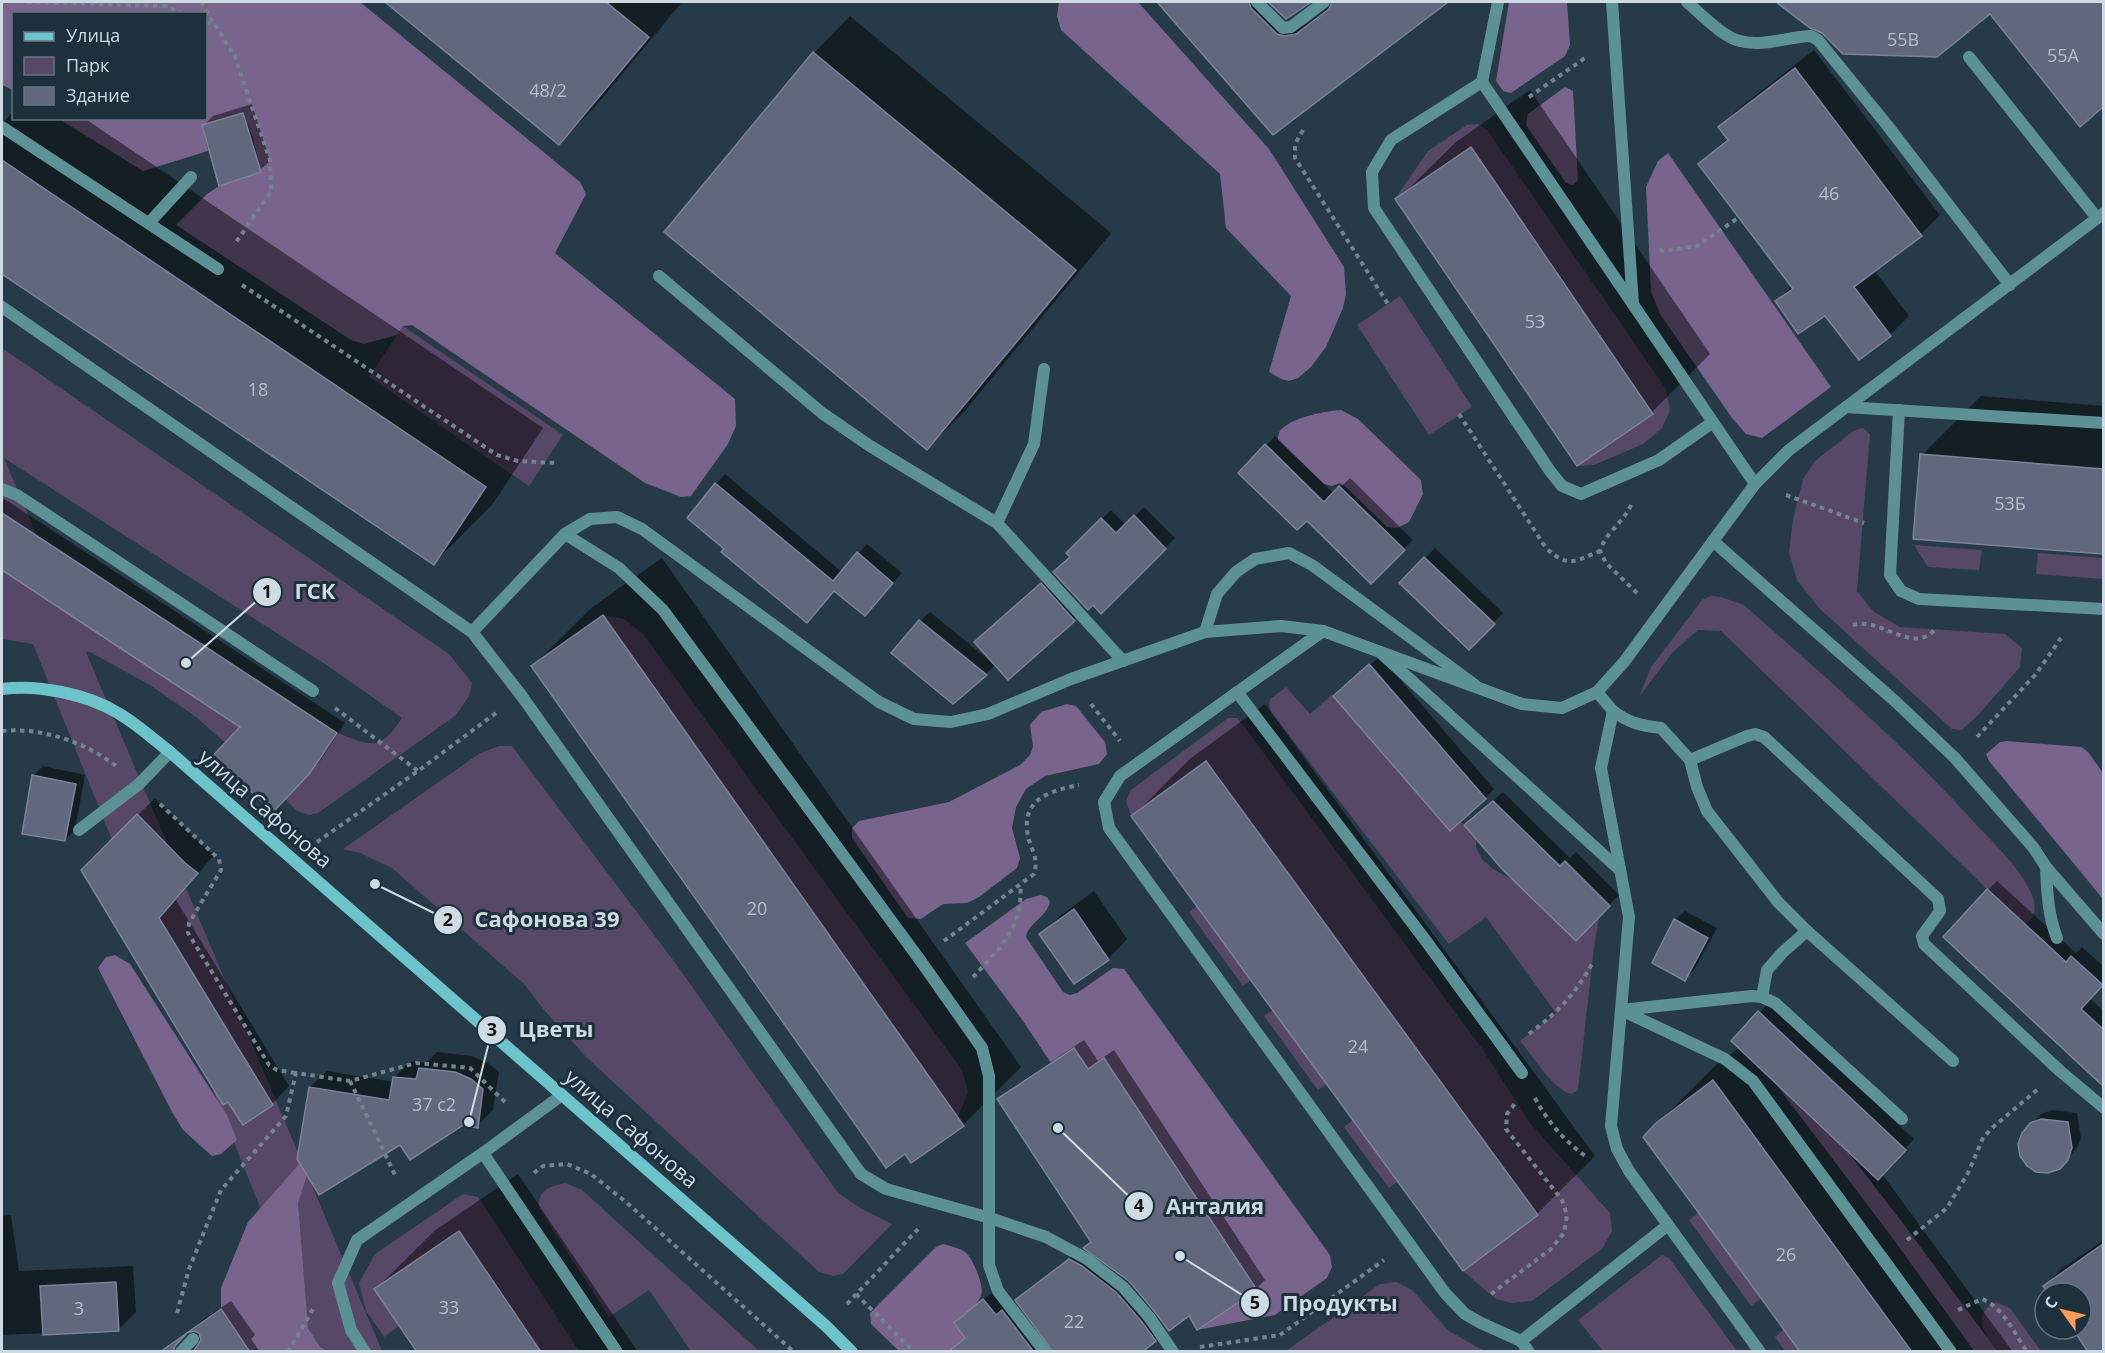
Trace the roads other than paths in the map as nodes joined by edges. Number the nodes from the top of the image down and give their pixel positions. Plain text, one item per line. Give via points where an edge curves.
1 (1257, 2) edge
2 (1324, 2) edge
3 (1498, 2) edge
4 (1612, 2) edge
5 (1687, 2) edge
6 (1969, 57) dead end
7 (1482, 82) junction
8 (2, 127) edge
9 (191, 177) dead end
10 (2100, 215) edge
11 (149, 223) junction
12 (218, 269) road end
13 (659, 276) dead end
14 (2010, 285) junction
15 (1633, 305) junction
16 (2, 307) edge
17 (1044, 369) dead end
18 (1846, 407) junction
19 (1899, 410) junction
20 (1713, 422) junction
21 (2103, 423) edge
22 (1755, 484) junction
23 (2, 489) edge
24 (997, 522) junction
25 (565, 534) junction
26 (1713, 541) junction
27 (2103, 609) edge
28 (1323, 631) junction
29 (472, 632) junction
30 (1205, 632) junction
31 (1381, 653) junction
32 (1123, 661) junction
33 (2, 689) edge
34 (1480, 689) junction
35 (313, 691) road end
36 (1237, 692) junction
37 (1597, 692) junction
38 (1612, 711) junction
39 (170, 752) junction
40 (1690, 760) junction
41 (79, 830) dead end
42 (2046, 867) junction
43 (1620, 870) junction
44 (1807, 931) junction
45 (2103, 934) edge
46 (2057, 938) dead end
47 (1762, 997) junction
48 (1621, 1010) junction
49 (1953, 1061) dead end
50 (1522, 1073) dead end
51 (562, 1095) junction
52 (2103, 1108) edge
53 (1902, 1119) dead end
54 (483, 1153) junction
55 (990, 1218) junction
56 (1668, 1225) junction
57 (192, 1339) dead end
58 (1521, 1341) junction
59 (181, 1352) edge
60 (365, 1352) edge
61 (617, 1352) edge
62 (852, 1352) edge
63 (1045, 1352) edge
64 (1173, 1352) edge
65 (1529, 1352) edge
66 (1760, 1352) edge
67 (1950, 1352) edge

1 - 2 street via 1283,28 1291,27
3 - 7 street
4 - 15 street
5 - 14 street via 1738,41 1753,43 1811,36 1818,40
6 - 10 street
7 - 15 street
7 - 20 street via 1391,140 1372,172 1374,208 1544,461 1562,486 1581,494 1659,460
8 - 11 street
9 - 11 street
10 - 14 street
11 - 12 street
13 - 24 street via 822,413
14 - 18 street
15 - 20 street
16 - 29 street
17 - 24 street via 1034,444
18 - 19 street
18 - 22 street via 1789,450
19 - 21 street
19 - 27 street via 1890,575 1901,591 1919,599
20 - 22 street
22 - 26 street
23 - 35 street via 17,495
24 - 32 street
25 - 29 street
25 - 32 street via 590,519 617,517 642,529 879,702 914,719 951,722 988,714
25 - 55 street via 619,568 663,610 982,1048 988,1076
26 - 37 street via 1624,662
26 - 42 street via 1955,758
28 - 30 street via 1281,626
28 - 31 street
28 - 36 street
29 - 55 street via 521,695 861,1174 886,1189
30 - 32 street
30 - 34 street via 1217,594 1236,572 1255,559 1289,553
31 - 34 street
31 - 43 street
33 - 39 main road, улица Сафонова via 71,693 117,712
34 - 37 street via 1522,704 1562,708
36 - 50 street
36 - 58 street via 1120,776 1104,802 1109,828 1445,1293 1465,1314
37 - 38 street
38 - 40 street via 1638,726 1661,728
38 - 43 street via 1601,768
39 - 41 street via 139,784
39 - 51 main road, улица Сафонова
40 - 44 street via 1707,811 1778,902
40 - 52 street via 1747,736 1764,737 1938,899 1940,911 1922,936 1924,944
42 - 45 street
42 - 46 street via 2047,899
43 - 48 street via 1629,917
44 - 47 street via 1767,970
44 - 49 street
47 - 48 street
47 - 53 street via 1775,1003
48 - 56 street via 1611,1126 1629,1171
48 - 67 street via 1725,1059 1753,1081
51 - 54 street
51 - 62 main road, улица Сафонова
54 - 60 street via 357,1240 338,1283 351,1330
54 - 61 street
55 - 63 street via 989,1265 998,1291
55 - 64 street via 1046,1237 1087,1259 1123,1287
56 - 58 street
56 - 66 street
57 - 59 street
58 - 65 street

